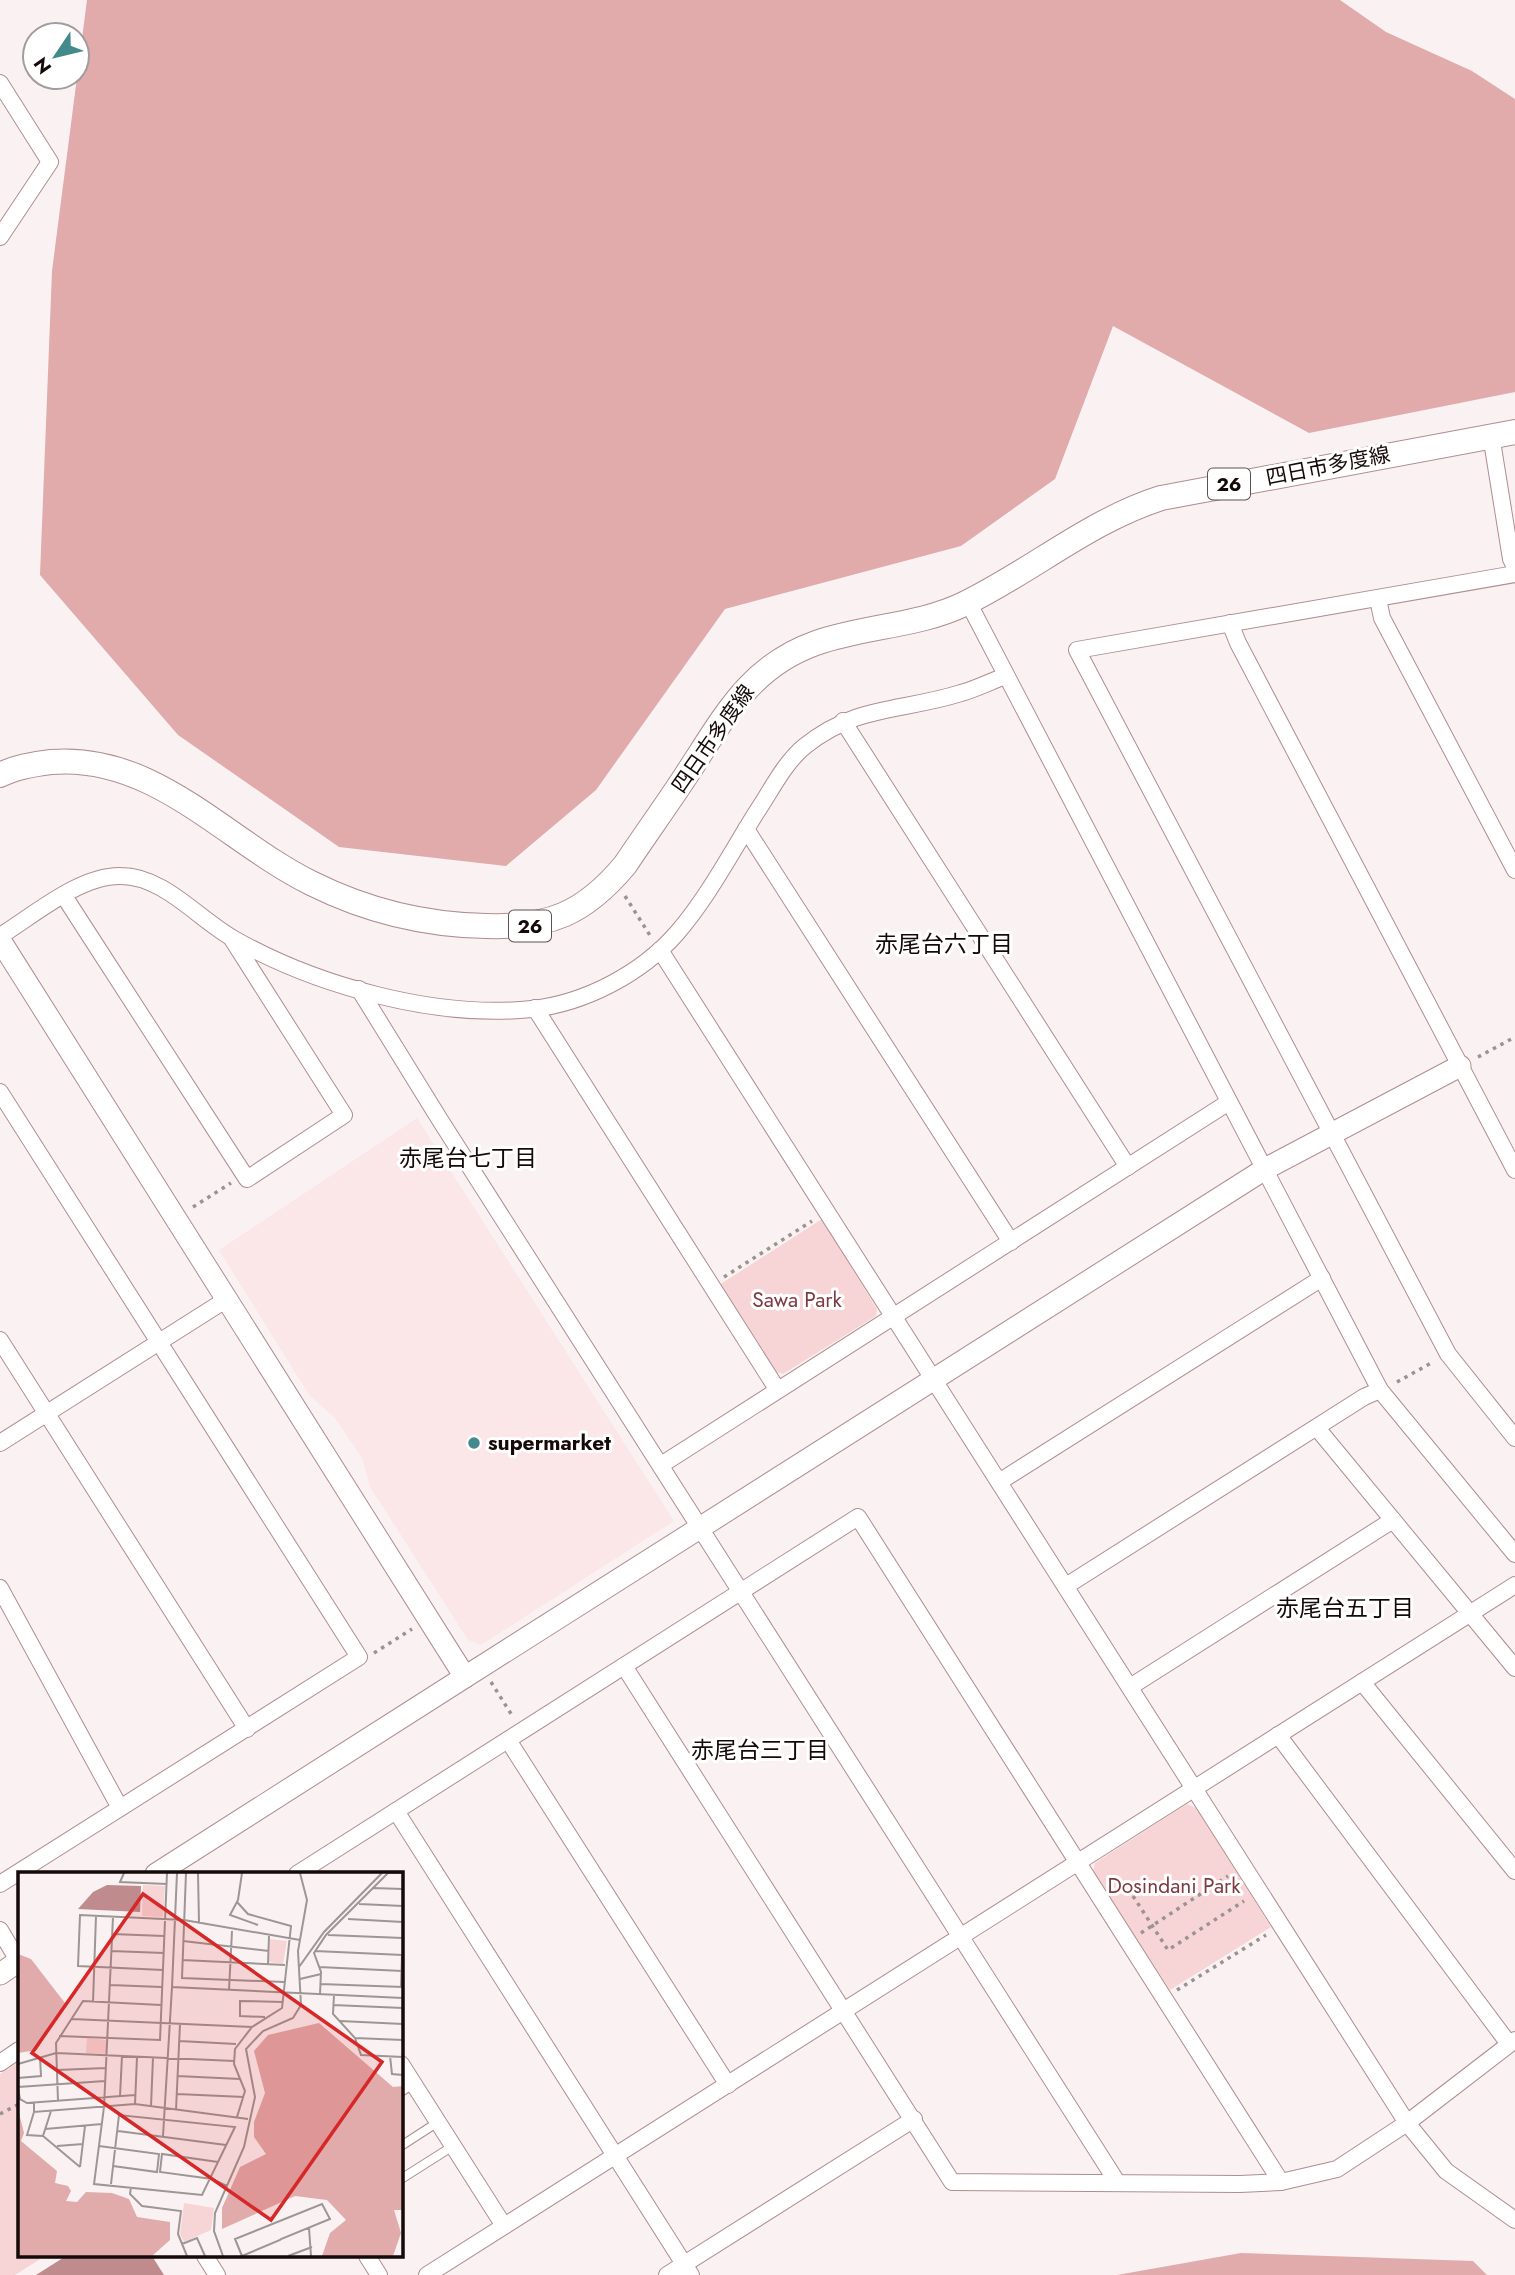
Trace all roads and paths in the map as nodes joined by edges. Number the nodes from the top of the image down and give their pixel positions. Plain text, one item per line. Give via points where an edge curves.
1 (0, 83) edge
2 (0, 237) edge
3 (1503, 433) edge
4 (1515, 567) edge
5 (1515, 574) edge
6 (1378, 599) junction
7 (968, 602) junction
8 (1230, 623) junction
9 (1006, 676) junction
10 (843, 721) junction
11 (0, 775) edge
12 (746, 829) junction
13 (1515, 870) edge
14 (622, 891) dead end
15 (64, 896) junction
16 (230, 937) junction
17 (0, 938) edge
18 (660, 950) junction
19 (359, 989) junction
20 (535, 1008) junction
21 (1515, 1037) edge
22 (1460, 1066) junction
23 (0, 1092) edge
24 (1229, 1102) junction
25 (1330, 1133) junction
26 (1128, 1167) junction
27 (1265, 1169) junction
28 (1515, 1170) edge
29 (243, 1173) junction
30 (187, 1212) dead end
31 (826, 1212) junction
32 (1011, 1242) junction
33 (1322, 1278) junction
34 (710, 1286) junction
35 (227, 1299) junction
36 (894, 1317) junction
37 (0, 1340) edge
38 (158, 1342) junction
39 (1448, 1354) junction
40 (934, 1380) junction
41 (777, 1389) junction
42 (1380, 1390) junction
43 (47, 1414) junction
44 (1317, 1428) junction
45 (1515, 1438) edge
46 (0, 1443) edge
47 (661, 1465) junction
48 (999, 1482) junction
49 (1393, 1520) junction
50 (700, 1527) junction
51 (1515, 1554) edge
52 (1515, 1585) edge
53 (1066, 1586) junction
54 (0, 1588) edge
55 (742, 1592) junction
56 (1470, 1613) junction
57 (418, 1626) dead end
58 (359, 1657) junction
59 (624, 1666) junction
60 (1515, 1668) edge
61 (465, 1676) junction
62 (490, 1679) dead end
63 (1362, 1682) junction
64 (1130, 1687) junction
65 (247, 1729) junction
66 (515, 1735) junction
67 (1278, 1735) junction
68 (1195, 1788) junction
69 (120, 1808) junction
70 (396, 1811) junction
71 (1076, 1863) junction
72 (1243, 1867) junction
73 (1515, 1871) edge
74 (19, 1872) edge
75 (159, 1872) edge
76 (300, 1872) edge
77 (18, 1873) edge
78 (1229, 1876) junction
79 (0, 1884) edge
80 (1234, 1884) dead end
81 (1239, 1892) dead end
82 (1133, 1896) dead end
83 (1282, 1925) junction
84 (1152, 1926) junction
85 (0, 1930) edge
86 (961, 1937) junction
87 (1127, 1942) junction
88 (18, 1960) edge
89 (18, 1963) edge
90 (0, 1974) edge
91 (1163, 1999) junction
92 (844, 2011) junction
93 (1512, 2042) edge
94 (18, 2051) edge
95 (0, 2063) edge
96 (402, 2068) edge
97 (728, 2085) junction
98 (407, 2088) edge
99 (18, 2105) edge
100 (0, 2114) edge
101 (914, 2119) junction
102 (438, 2122) junction
103 (1407, 2123) junction
104 (402, 2145) edge
105 (453, 2146) junction
106 (615, 2157) junction
107 (402, 2178) edge
108 (1117, 2182) junction
109 (1281, 2182) junction
110 (1511, 2210) edge
111 (504, 2226) junction
112 (206, 2258) edge
113 (367, 2258) edge
114 (688, 2269) edge
115 (217, 2275) edge
116 (379, 2275) edge
117 (427, 2275) edge
118 (667, 2275) edge

1 - 2 street via 50,162
3 - 4 street
3 - 7 main road, 四日市多度線 / 26 via 1135,506
5 - 6 street
6 - 8 street
6 - 13 street via 1382,618
7 - 9 street
7 - 11 main road, 四日市多度線 / 26 via 927,617 836,636 769,666 736,699 614,879 578,908 532,926 428,922 337,896 282,868 175,795 119,768 61,761
8 - 22 street
8 - 25 street via 1077,650
9 - 10 street via 962,693
9 - 24 street
10 - 12 street via 803,748
10 - 26 street
12 - 18 street via 714,882
12 - 32 street
14 - 18 path
15 - 16 street via 88,881 138,878 178,899
15 - 17 street
15 - 29 street
16 - 19 street via 320,979
16 - 29 street via 344,1115 247,1179
17 - 35 street
18 - 20 street via 598,991
18 - 31 street
19 - 20 street via 451,1008
19 - 47 street
20 - 34 street
21 - 22 path
22 - 25 street
22 - 28 street
23 - 38 street
24 - 26 street
24 - 27 street
25 - 27 street
25 - 39 street
26 - 32 street
27 - 33 street
27 - 40 street
29 - 30 path
31 - 34 path
31 - 36 street
32 - 36 street
33 - 42 street
33 - 48 street
34 - 41 street
35 - 38 street
35 - 61 street
36 - 40 street
36 - 41 street
37 - 43 street
38 - 43 street
38 - 58 street
39 - 42 path
39 - 45 street
40 - 48 street
40 - 50 street
41 - 47 street
42 - 44 street
42 - 51 street
43 - 46 street
43 - 65 street
44 - 49 street
44 - 53 street
47 - 50 street
48 - 53 street
49 - 56 street
49 - 64 street
50 - 55 street
50 - 61 street
52 - 56 street
53 - 64 street
54 - 69 street
55 - 59 street
55 - 71 street via 858,1517
55 - 86 street
56 - 60 street
56 - 63 street
57 - 58 path via 369,1657
58 - 65 street
59 - 66 street
59 - 92 street
61 - 75 street
62 - 66 path
63 - 67 street
63 - 73 street
64 - 68 street
65 - 69 street
66 - 70 street
66 - 97 street
67 - 68 street
67 - 93 street
68 - 71 street
68 - 72 street
69 - 74 street
70 - 76 street
70 - 106 street
71 - 86 street
71 - 87 street
72 - 78 path
72 - 83 street
77 - 79 street
78 - 80 path
78 - 84 path
81 - 84 path via 1244,1901 1168,1950
82 - 84 path
83 - 91 path
83 - 103 street
84 - 87 path
85 - 88 street
86 - 92 street
86 - 108 street
87 - 91 street
89 - 90 street
91 - 109 street
92 - 97 street
92 - 101 street
93 - 103 street
94 - 95 street
96 - 98 street
97 - 106 street
98 - 102 street
99 - 100 path
101 - 108 street via 952,2182
101 - 114 street
102 - 104 lane
102 - 105 street
103 - 109 street via 1337,2169
103 - 110 street via 1446,2171
105 - 107 lane
105 - 111 street
106 - 111 street
106 - 114 street
108 - 109 street
111 - 117 street
112 - 115 street
113 - 116 street
114 - 118 street

